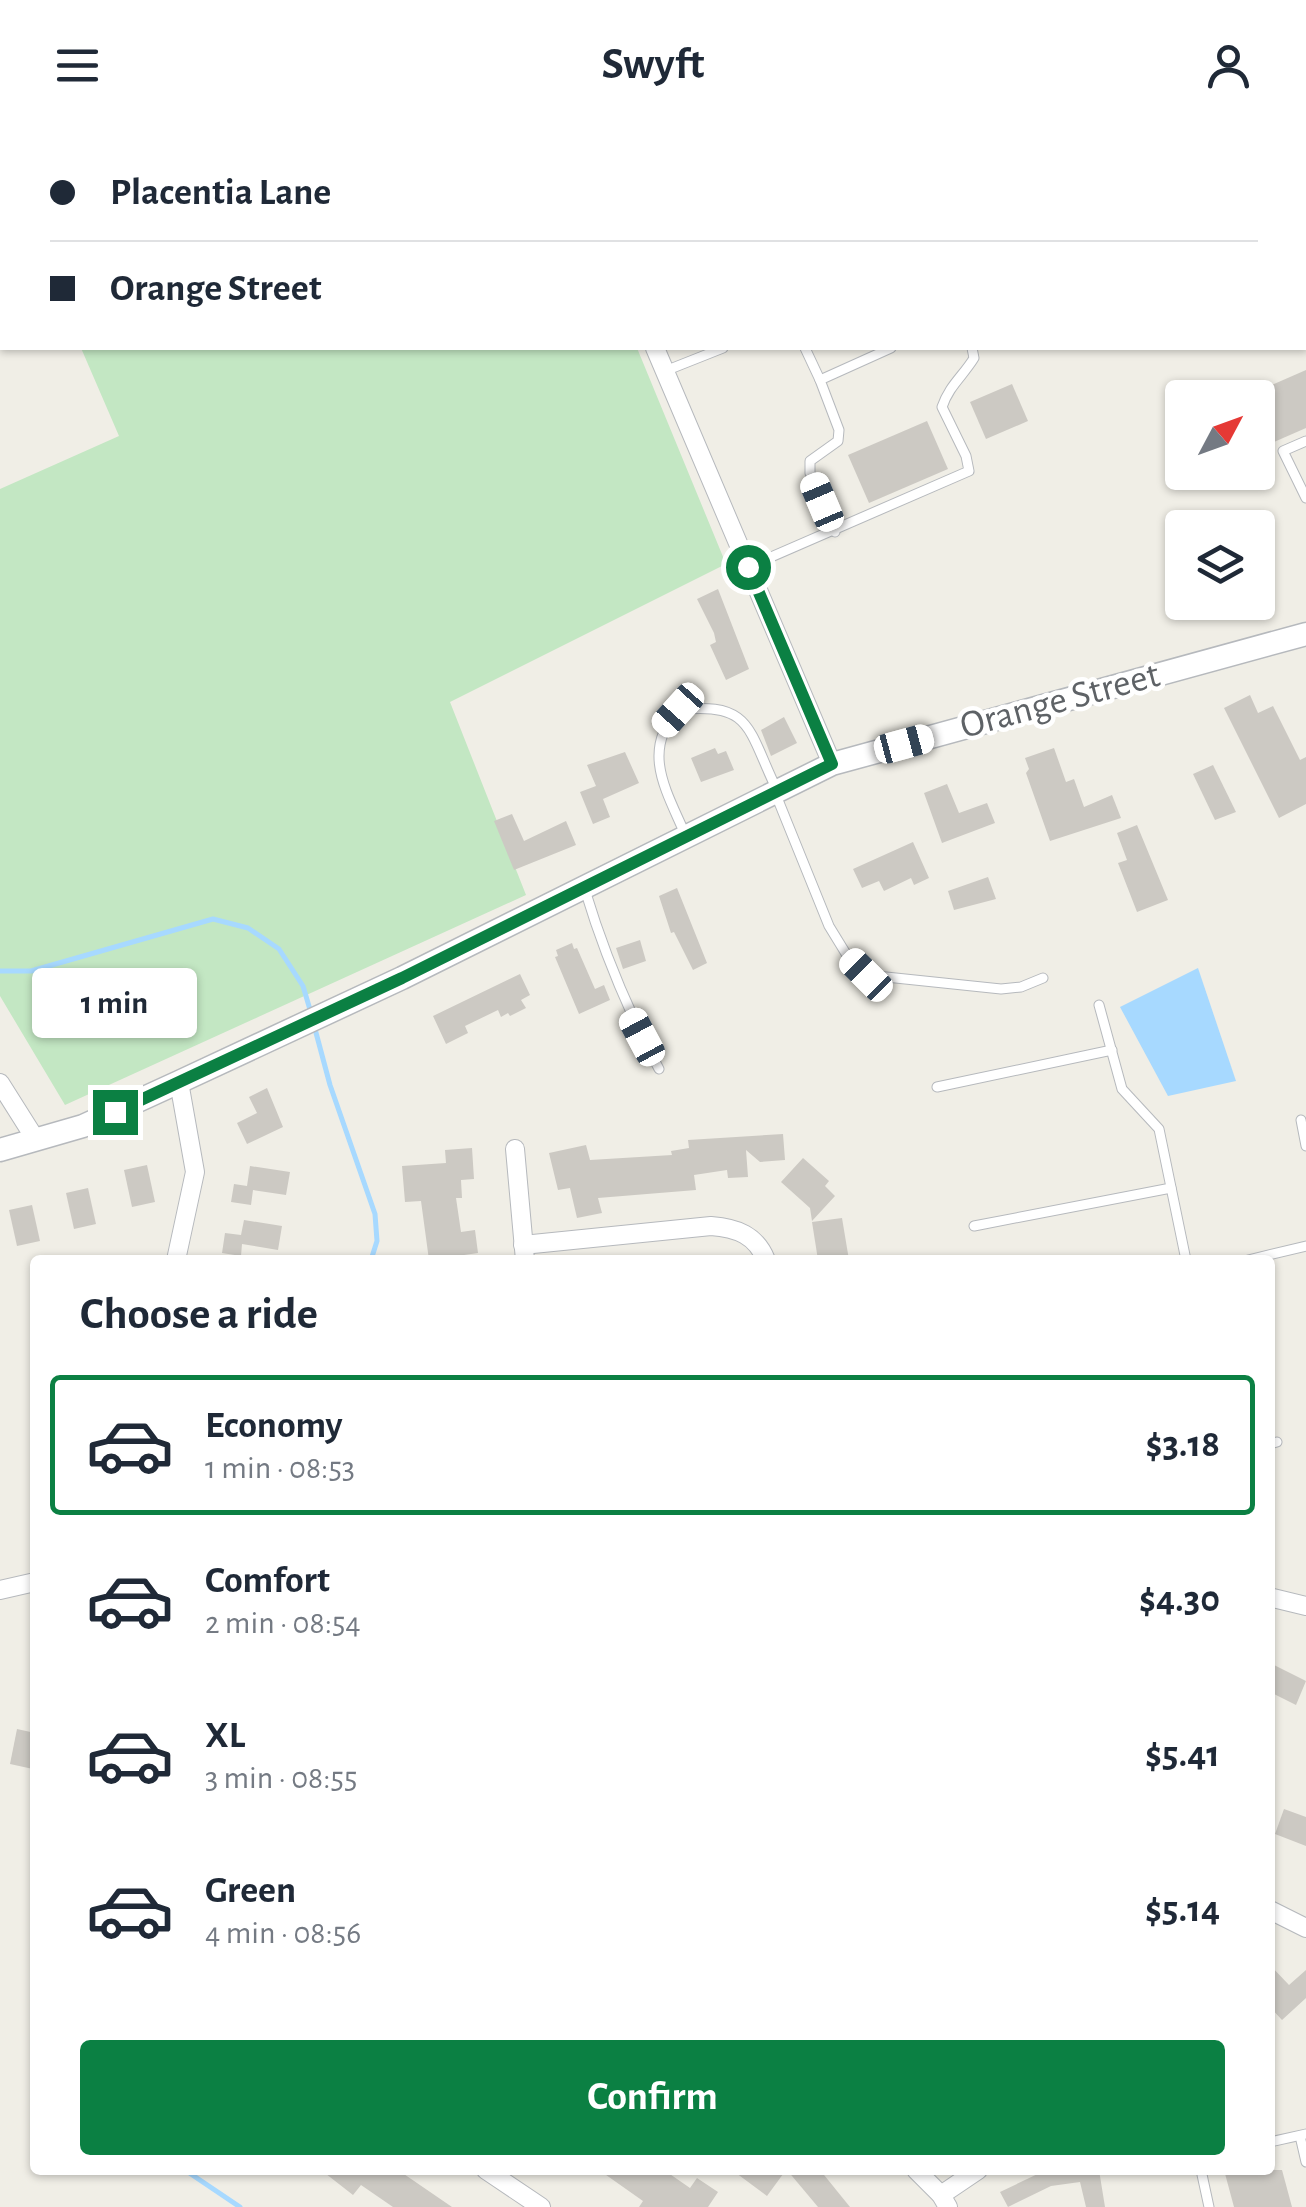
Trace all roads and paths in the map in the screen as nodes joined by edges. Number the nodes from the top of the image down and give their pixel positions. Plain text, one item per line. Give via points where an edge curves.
1 (656, 350) edge
2 (718, 350) edge
3 (805, 350) edge
4 (887, 350) edge
5 (972, 350) edge
6 (665, 371) junction
7 (820, 380) junction
8 (1306, 441) edge
9 (1306, 498) edge
10 (835, 532) junction
11 (748, 567) junction
12 (1306, 634) edge
13 (832, 764) junction
14 (776, 792) junction
15 (686, 837) junction
16 (584, 888) junction
17 (1043, 978) dead end
18 (1099, 1005) dead end
19 (1112, 1050) junction
20 (659, 1069) dead end
21 (0, 1082) edge
22 (179, 1082) junction
23 (937, 1087) dead end
24 (1300, 1120) dead end
25 (36, 1140) junction
26 (1306, 1146) edge
27 (515, 1149) dead end
28 (0, 1150) edge
29 (1171, 1188) junction
30 (974, 1226) dead end
31 (1306, 1246) edge
32 (524, 1253) edge
33 (177, 1255) edge
34 (763, 1255) edge
35 (1185, 1255) edge
36 (1269, 1255) edge
37 (30, 1583) edge
38 (0, 1590) edge
39 (1275, 1598) edge
40 (1306, 1606) edge
41 (1275, 1912) edge
42 (1306, 1928) edge
43 (1303, 2135) edge
44 (1275, 2141) edge
45 (1306, 2162) edge
46 (493, 2175) edge
47 (921, 2175) edge
48 (973, 2175) edge
49 (1202, 2175) edge
50 (944, 2201) edge
51 (541, 2207) edge
52 (1209, 2207) edge

1 - 6 street
2 - 6 lane
3 - 7 lane
4 - 7 lane
5 - 10 lane via 974,358 949,386 942,407 969,471
6 - 11 street
7 - 10 lane via 838,441 810,461 810,473
8 - 9 lane via 1283,451
10 - 11 lane
11 - 13 street
12 - 13 street, Orange Street
13 - 14 street, Orange Street
14 - 15 street, Orange Street
14 - 15 lane via 741,718 704,706 678,710 664,725 657,752
14 - 17 lane via 829,926 866,975 1001,989
15 - 16 street, Orange Street
16 - 20 lane via 626,1006
16 - 22 street, Orange Street
18 - 19 lane
19 - 23 lane
19 - 29 lane via 1122,1089 1159,1129
21 - 25 street
22 - 25 street, Orange Street
22 - 33 street via 195,1172
24 - 26 lane
25 - 28 street, Orange Street
27 - 32 street
29 - 30 lane
29 - 35 lane
31 - 36 lane
32 - 34 street via 711,1226 743,1232
37 - 38 street
39 - 40 street
41 - 42 street
43 - 44 lane
43 - 45 lane
46 - 51 street
47 - 50 street
48 - 50 street
49 - 52 lane

